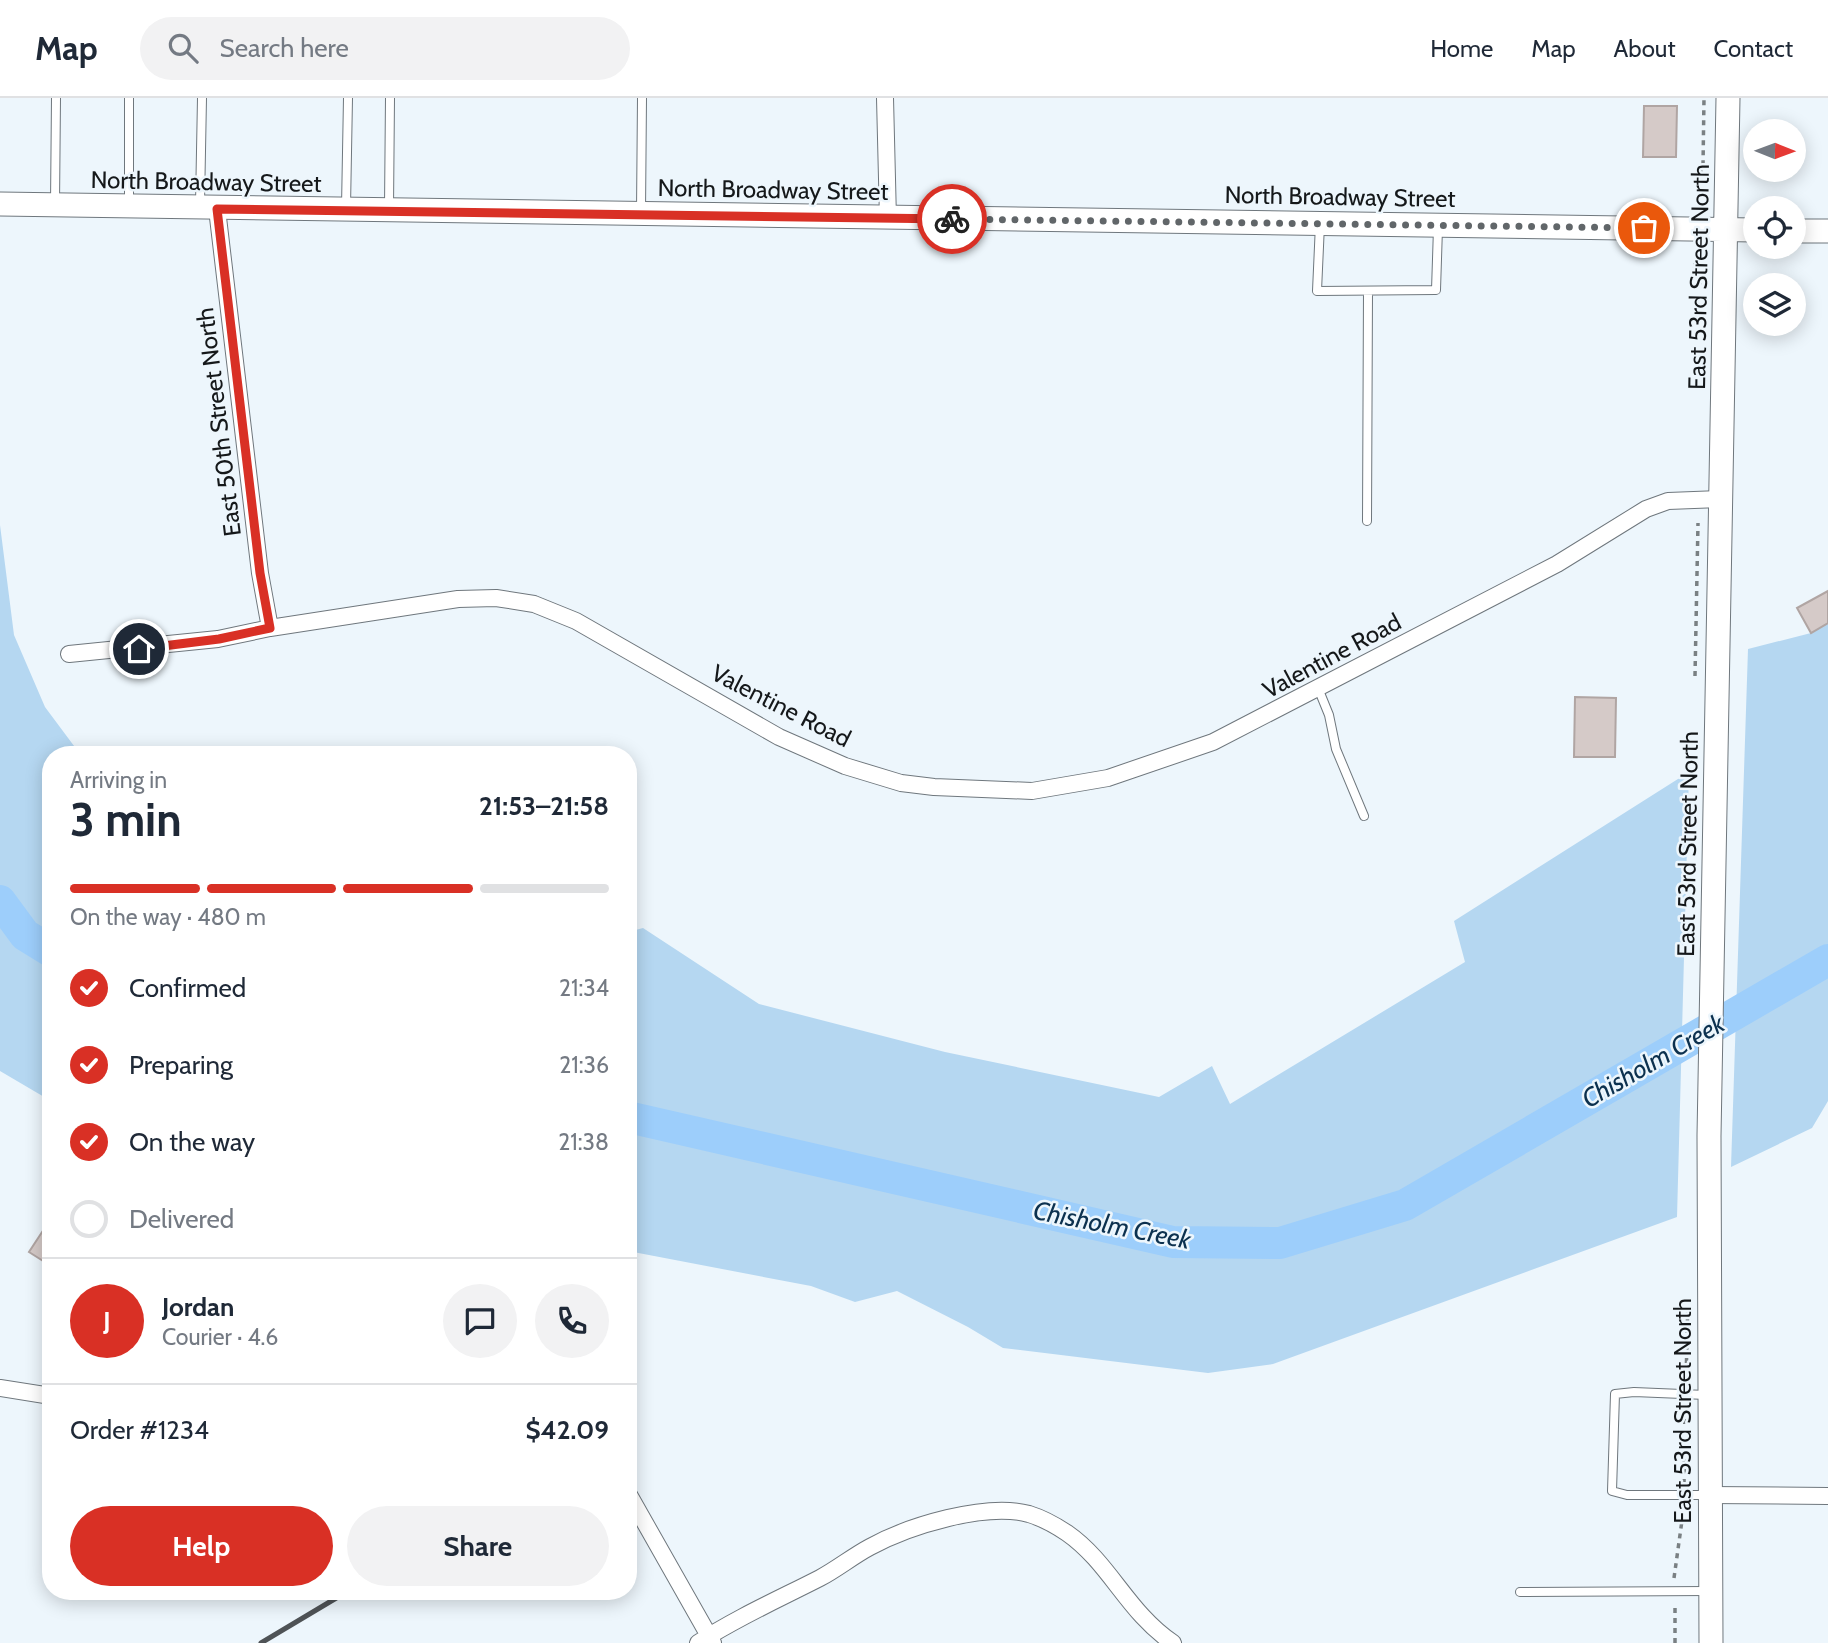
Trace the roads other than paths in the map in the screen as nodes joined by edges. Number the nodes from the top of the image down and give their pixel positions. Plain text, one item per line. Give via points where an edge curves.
1 (56, 98) edge
2 (129, 98) edge
3 (202, 98) edge
4 (348, 98) edge
5 (390, 98) edge
6 (642, 98) edge
7 (885, 98) edge
8 (1728, 98) edge
9 (0, 204) edge
10 (55, 206) junction
11 (129, 207) junction
12 (208, 209) junction
13 (346, 210) junction
14 (388, 211) junction
15 (641, 214) junction
16 (888, 219) junction
17 (1320, 223) junction
18 (1438, 225) junction
19 (1726, 230) junction
20 (1743, 230) edge
21 (1806, 230) edge
22 (1828, 231) edge
23 (1368, 291) junction
24 (1720, 499) junction
25 (1367, 521) dead end
26 (270, 628) junction
27 (69, 654) dead end
28 (1318, 688) junction
29 (1364, 816) dead end
30 (0, 1388) edge
31 (42, 1395) edge
32 (1709, 1395) junction
33 (1709, 1496) junction
34 (1828, 1496) edge
35 (637, 1510) edge
36 (1520, 1591) dead end
37 (1709, 1591) junction
38 (706, 1641) edge
39 (1173, 1643) edge
40 (1709, 1643) edge

1 - 10 lane
2 - 11 lane
3 - 12 lane
4 - 13 lane
5 - 14 lane
6 - 15 lane
7 - 16 street
8 - 19 main road, East 53rd Street North
9 - 10 main road, North Broadway Street
10 - 11 main road, North Broadway Street
11 - 12 main road, North Broadway Street
12 - 13 main road, North Broadway Street
12 - 26 street, East 50th Street North
13 - 14 main road, North Broadway Street
14 - 15 main road, North Broadway Street
15 - 16 main road, North Broadway Street
16 - 17 main road, North Broadway Street
17 - 18 main road, North Broadway Street
17 - 23 lane via 1317,291
18 - 19 main road, North Broadway Street
18 - 23 lane via 1436,290
19 - 20 main road, North Broadway Street
19 - 24 main road, East 53rd Street North
21 - 22 main road
23 - 25 lane
24 - 28 street, Valentine Road via 1668,501 1646,509 1558,564
24 - 32 main road, East 53rd Street North
26 - 27 street, Valentine Road via 174,645
26 - 28 street, Valentine Road via 458,598 534,604 576,621 820,756 901,783 966,790 1032,791 1108,778 1213,742
28 - 29 lane via 1336,749
30 - 31 street
32 - 33 main road, East 53rd Street North
32 - 33 lane via 1615,1394 1612,1491
33 - 34 street
33 - 37 main road, East 53rd Street North
35 - 38 street
36 - 37 lane
37 - 40 main road, East 53rd Street North
38 - 39 street via 897,1534 968,1514 1002,1512 1026,1513 1066,1532 1101,1564 1138,1613

